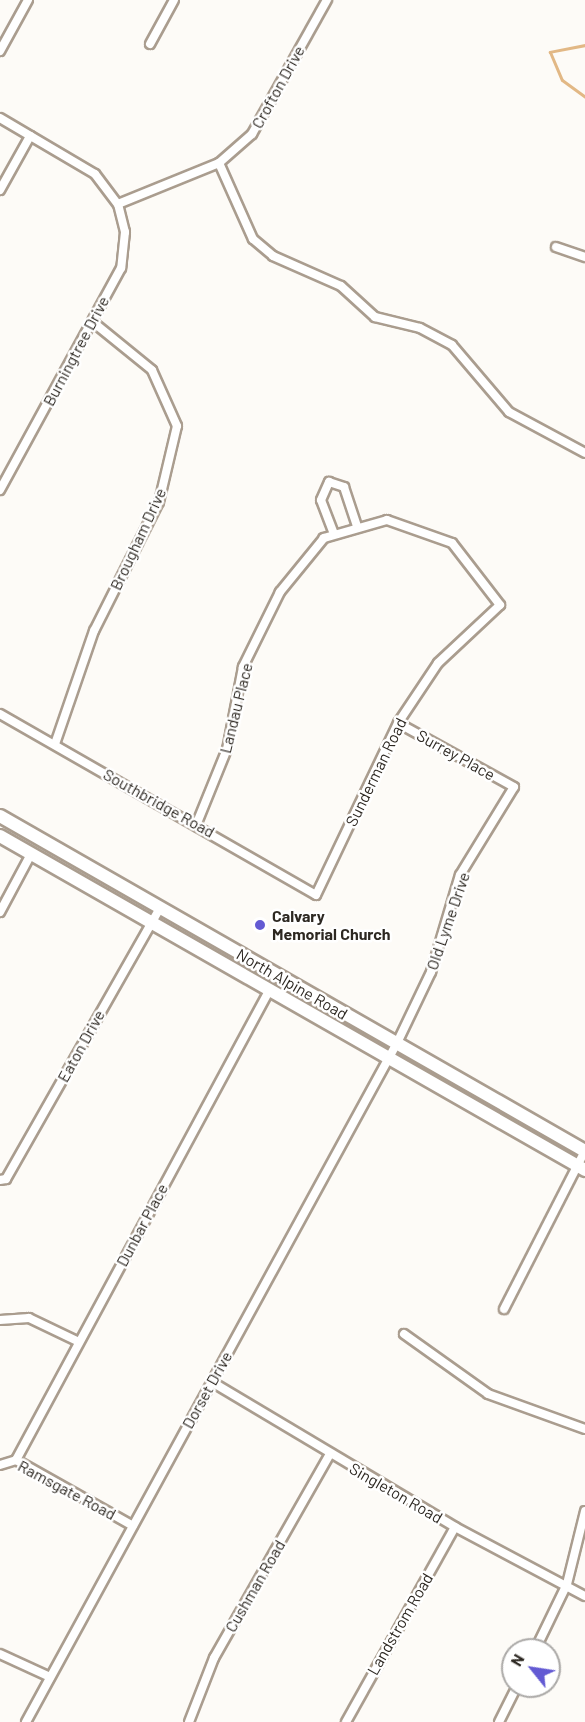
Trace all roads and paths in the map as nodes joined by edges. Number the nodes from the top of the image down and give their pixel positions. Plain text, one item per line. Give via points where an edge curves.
1 (28, 0) edge
2 (174, 0) edge
3 (327, 0) edge
4 (150, 44) dead end
5 (0, 51) edge
6 (0, 118) edge
7 (30, 136) junction
8 (219, 163) junction
9 (0, 190) edge
10 (118, 204) junction
11 (556, 247) dead end
12 (585, 257) edge
13 (93, 322) junction
14 (585, 453) edge
15 (0, 490) edge
16 (357, 526) junction
17 (334, 534) junction
18 (324, 538) joint
19 (0, 714) edge
20 (398, 723) junction
21 (55, 744) junction
22 (514, 787) joint
23 (0, 816) edge
24 (196, 823) junction
25 (0, 836) edge
26 (31, 854) junction
27 (316, 895) joint
28 (160, 908) junction
29 (0, 912) edge
30 (151, 923) junction
31 (269, 990) junction
32 (397, 1043) junction
33 (387, 1058) junction
34 (585, 1151) edge
35 (581, 1168) edge
36 (0, 1180) edge
37 (504, 1309) dead end
38 (0, 1320) edge
39 (404, 1334) dead end
40 (79, 1342) junction
41 (212, 1382) junction
42 (585, 1429) edge
43 (330, 1454) junction
44 (16, 1460) junction
45 (0, 1465) edge
46 (585, 1510) edge
47 (133, 1526) junction
48 (455, 1527) junction
49 (567, 1584) junction
50 (585, 1596) edge
51 (541, 1638) edge
52 (0, 1654) edge
53 (50, 1677) junction
54 (511, 1698) edge
55 (26, 1722) edge
56 (189, 1722) edge
57 (346, 1722) edge
58 (499, 1722) edge

1 - 5 street
2 - 4 street
3 - 8 street, Crofton Drive via 252,134
6 - 7 street
7 - 9 street
7 - 10 street via 95,174
8 - 10 street, Crofton Drive
8 - 14 street via 253,239 273,256 341,286 375,317 420,328 452,345 509,412
10 - 13 street, Burningtree Drive via 124,232 121,268
11 - 12 street
13 - 15 street, Burningtree Drive
13 - 21 street, Brougham Drive via 152,370 177,426 159,502 94,631
16 - 17 street, Sunderman Road
16 - 17 street via 344,487 329,482 321,500
16 - 20 street, Sunderman Road via 387,520 452,543 500,605 438,663
17 - 18 street, Sunderman Road
18 - 24 street, Landau Place via 280,592 243,667 227,749
19 - 21 street, Southbridge Road
20 - 22 street, Surrey Place
20 - 27 street, Sunderman Road
21 - 24 street, Southbridge Road
22 - 32 street, Old Lyme Drive via 460,875 431,972
23 - 28 main road, North Alpine Road
24 - 27 street, Southbridge Road
25 - 26 main road, North Alpine Road
26 - 29 street
26 - 30 main road, North Alpine Road
28 - 30 street, Eaton Drive
28 - 32 main road, North Alpine Road
30 - 31 main road, North Alpine Road
30 - 36 street, Eaton Drive via 6,1179
31 - 33 main road, North Alpine Road
31 - 40 street, Dunbar Place
32 - 33 street, Old Lyme Drive
32 - 34 main road, North Alpine Road
33 - 35 main road, North Alpine Road
33 - 41 street, Dorset Drive
34 - 35 street
35 - 37 street
38 - 40 street via 29,1318
39 - 42 street via 488,1394
40 - 44 street, Dunbar Place
41 - 43 street, Singleton Road
41 - 47 street, Dorset Drive
43 - 48 street, Singleton Road
43 - 56 street, Cushman Road via 214,1658
44 - 45 street, Ramsgate Road
44 - 47 street, Ramsgate Road
46 - 49 street
47 - 53 street, Dorset Drive
48 - 49 street, Singleton Road
48 - 57 street, Landstrom Road
49 - 50 street, Singleton Road
49 - 51 street
52 - 53 street
53 - 55 street, Dorset Drive
54 - 58 street

